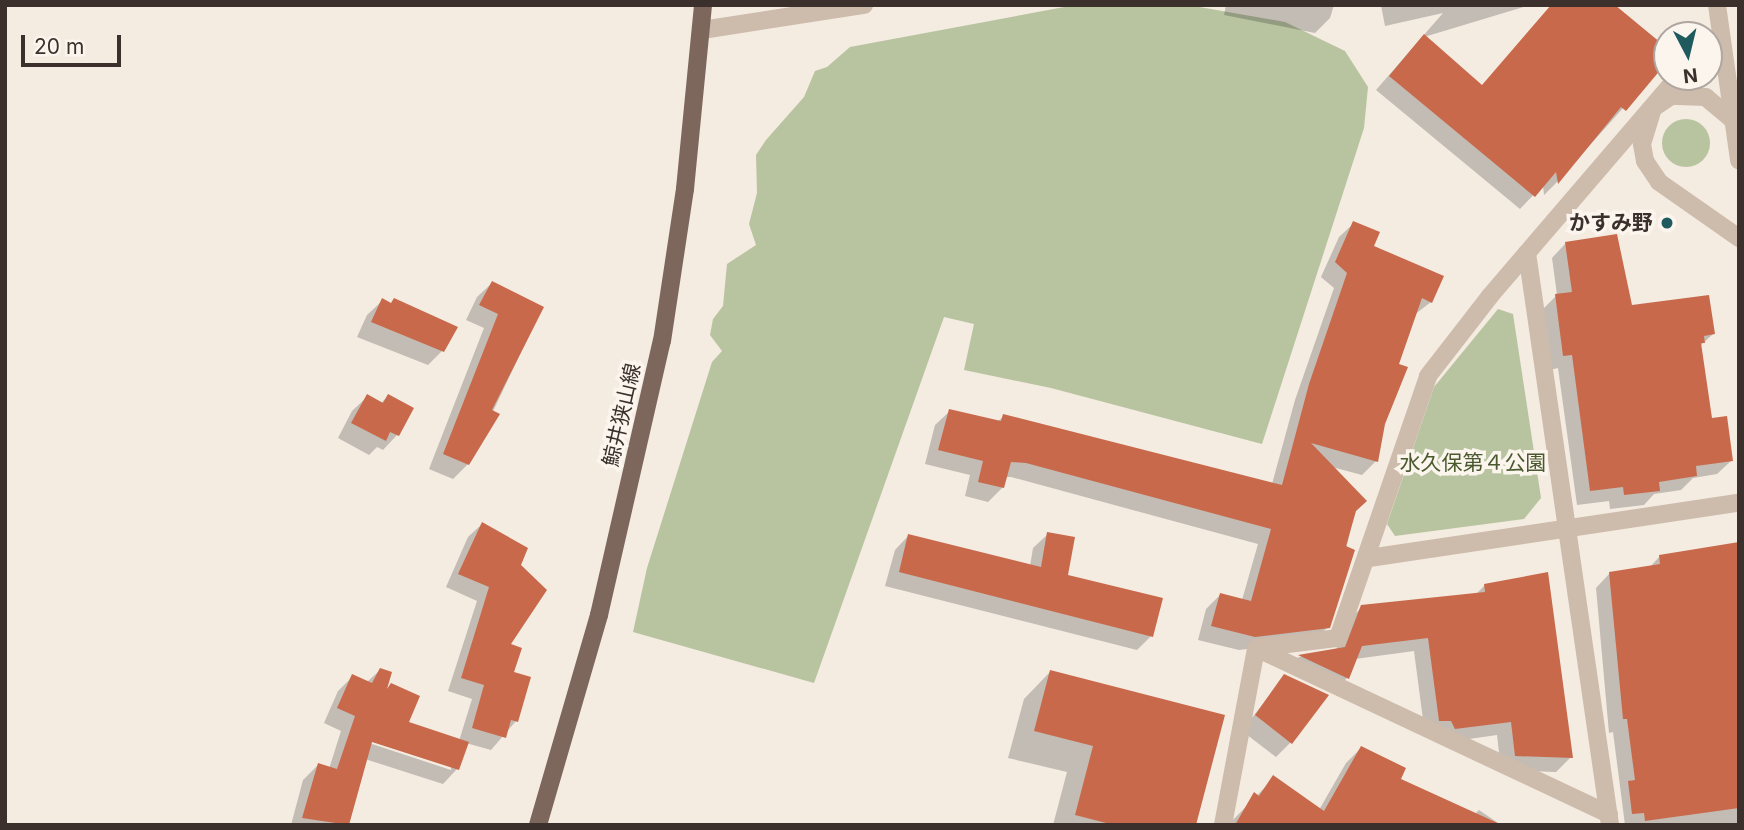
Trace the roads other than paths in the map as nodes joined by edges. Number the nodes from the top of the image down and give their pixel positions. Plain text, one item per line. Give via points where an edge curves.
1 (703, 5) edge
2 (864, 5) edge
3 (846, 7) edge
4 (702, 30) junction
5 (1723, 74) edge
6 (1667, 91) edge
7 (1653, 108) junction
8 (1734, 120) junction
9 (1616, 151) junction
10 (1739, 160) edge
11 (1659, 182) junction
12 (1739, 238) edge
13 (1527, 253) junction
14 (1739, 503) edge
15 (1569, 530) junction
16 (1369, 558) junction
17 (1256, 648) junction
18 (1609, 819) edge
19 (538, 825) edge
20 (1223, 825) edge

1 - 4 main road, 鯨井狭山線
2 - 3 street
3 - 4 street
4 - 19 main road, 鯨井狭山線 via 662,341 599,615
5 - 8 street
6 - 7 street
7 - 8 street via 1671,96 1689,93 1721,106
7 - 9 street
7 - 11 street via 1642,144 1645,161
8 - 10 street
9 - 11 street
9 - 13 street
11 - 12 street
13 - 15 street
13 - 16 street via 1428,376 1401,447
14 - 15 street
15 - 16 street
15 - 18 street
16 - 17 street via 1338,638
17 - 18 street
17 - 20 street

